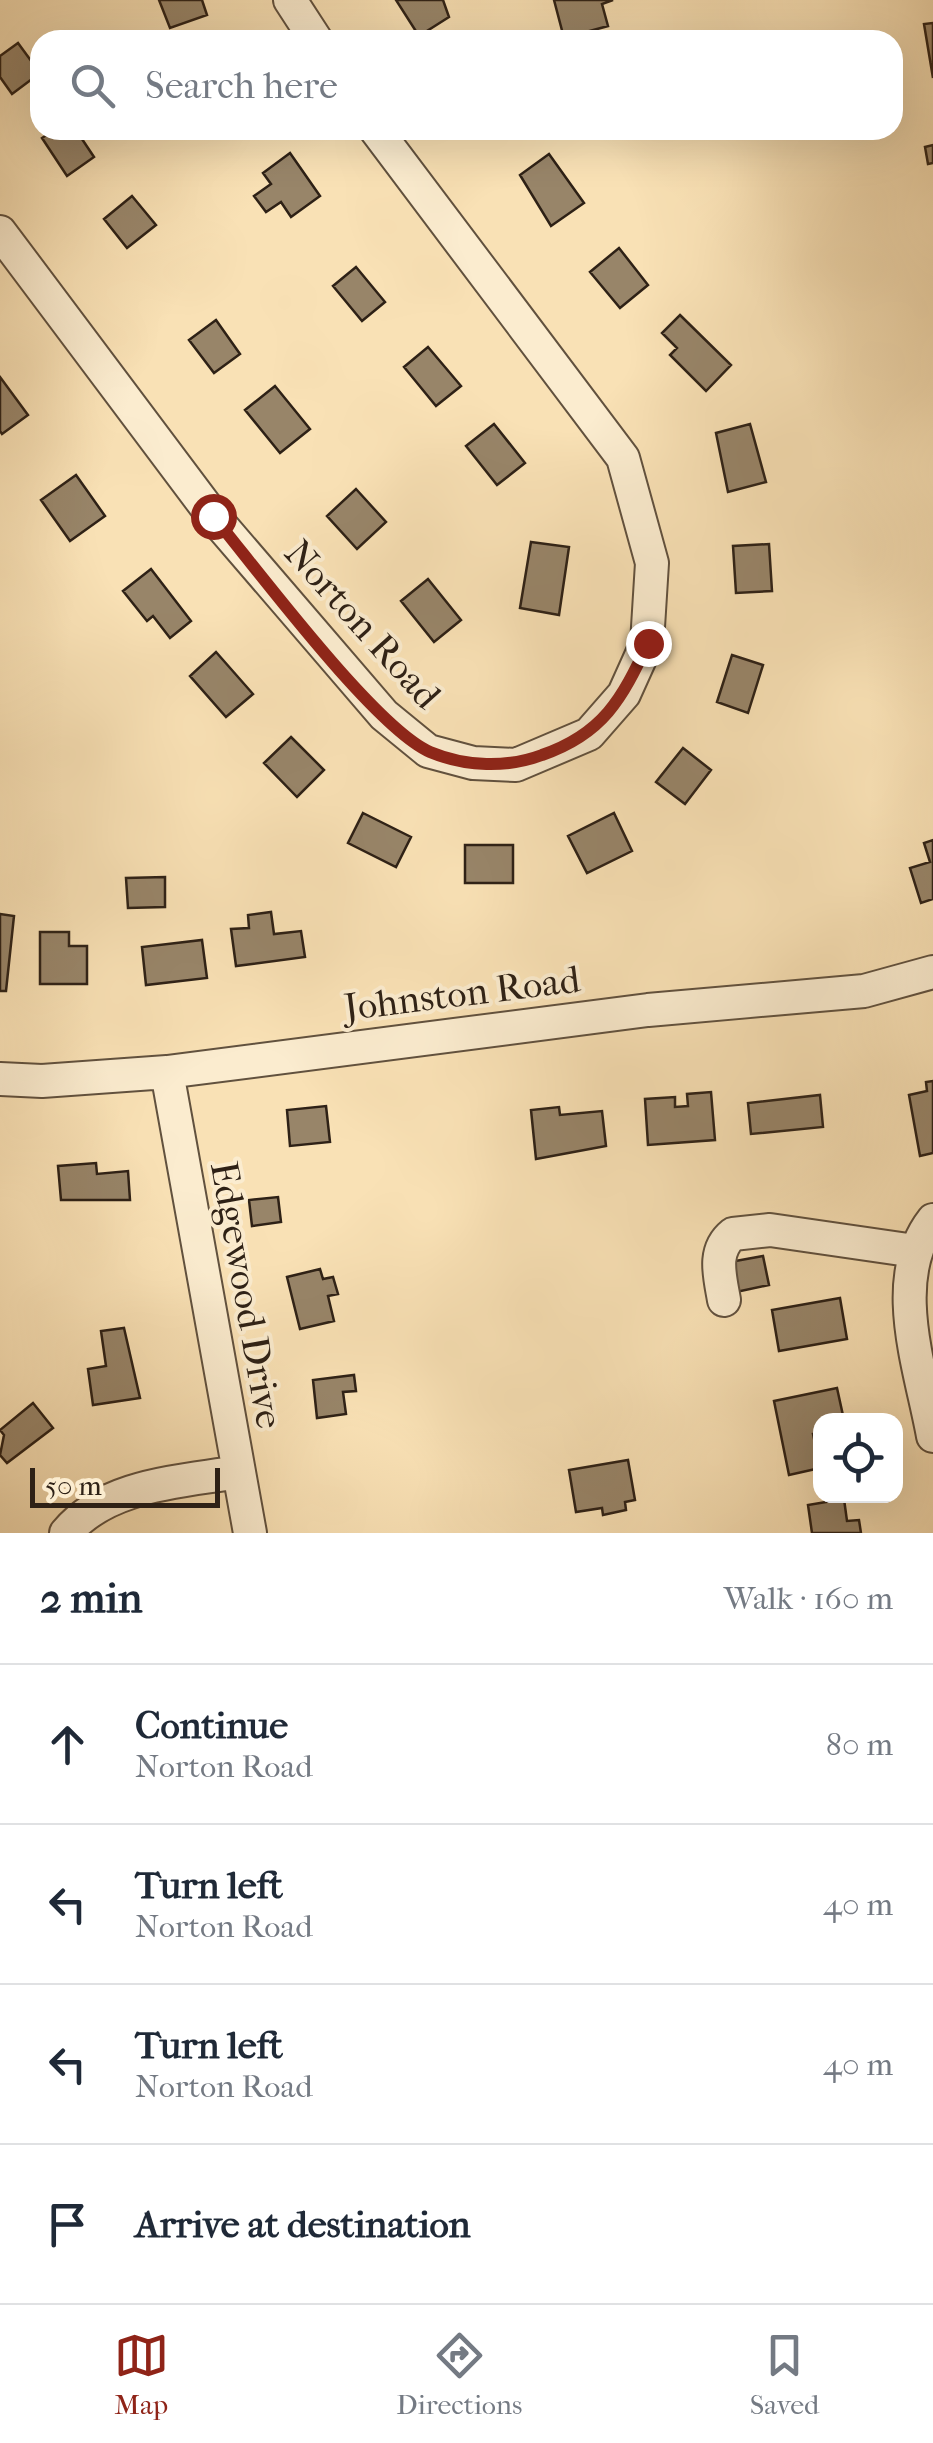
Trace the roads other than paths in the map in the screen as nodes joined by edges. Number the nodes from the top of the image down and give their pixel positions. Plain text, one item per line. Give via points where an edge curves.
1 (290, 0) edge
2 (310, 30) edge
3 (384, 140) edge
4 (0, 232) edge
5 (933, 972) edge
6 (167, 1072) junction
7 (0, 1078) edge
8 (933, 1220) edge
9 (914, 1251) junction
10 (724, 1300) dead end
11 (933, 1436) edge
12 (238, 1472) junction
13 (66, 1533) edge
14 (250, 1533) edge

1 - 2 street
3 - 4 street, Norton Road via 624,458 652,563 648,643 624,694 589,734 516,764 473,763 428,751 384,715 213,516
5 - 6 street, Johnston Road via 864,991 648,1010
6 - 7 street, Johnston Road
6 - 12 street, Edgewood Drive
8 - 9 street
9 - 10 street via 770,1230 733,1234 718,1264
9 - 11 street via 911,1316
12 - 13 street via 126,1492
12 - 14 street, Edgewood Drive

